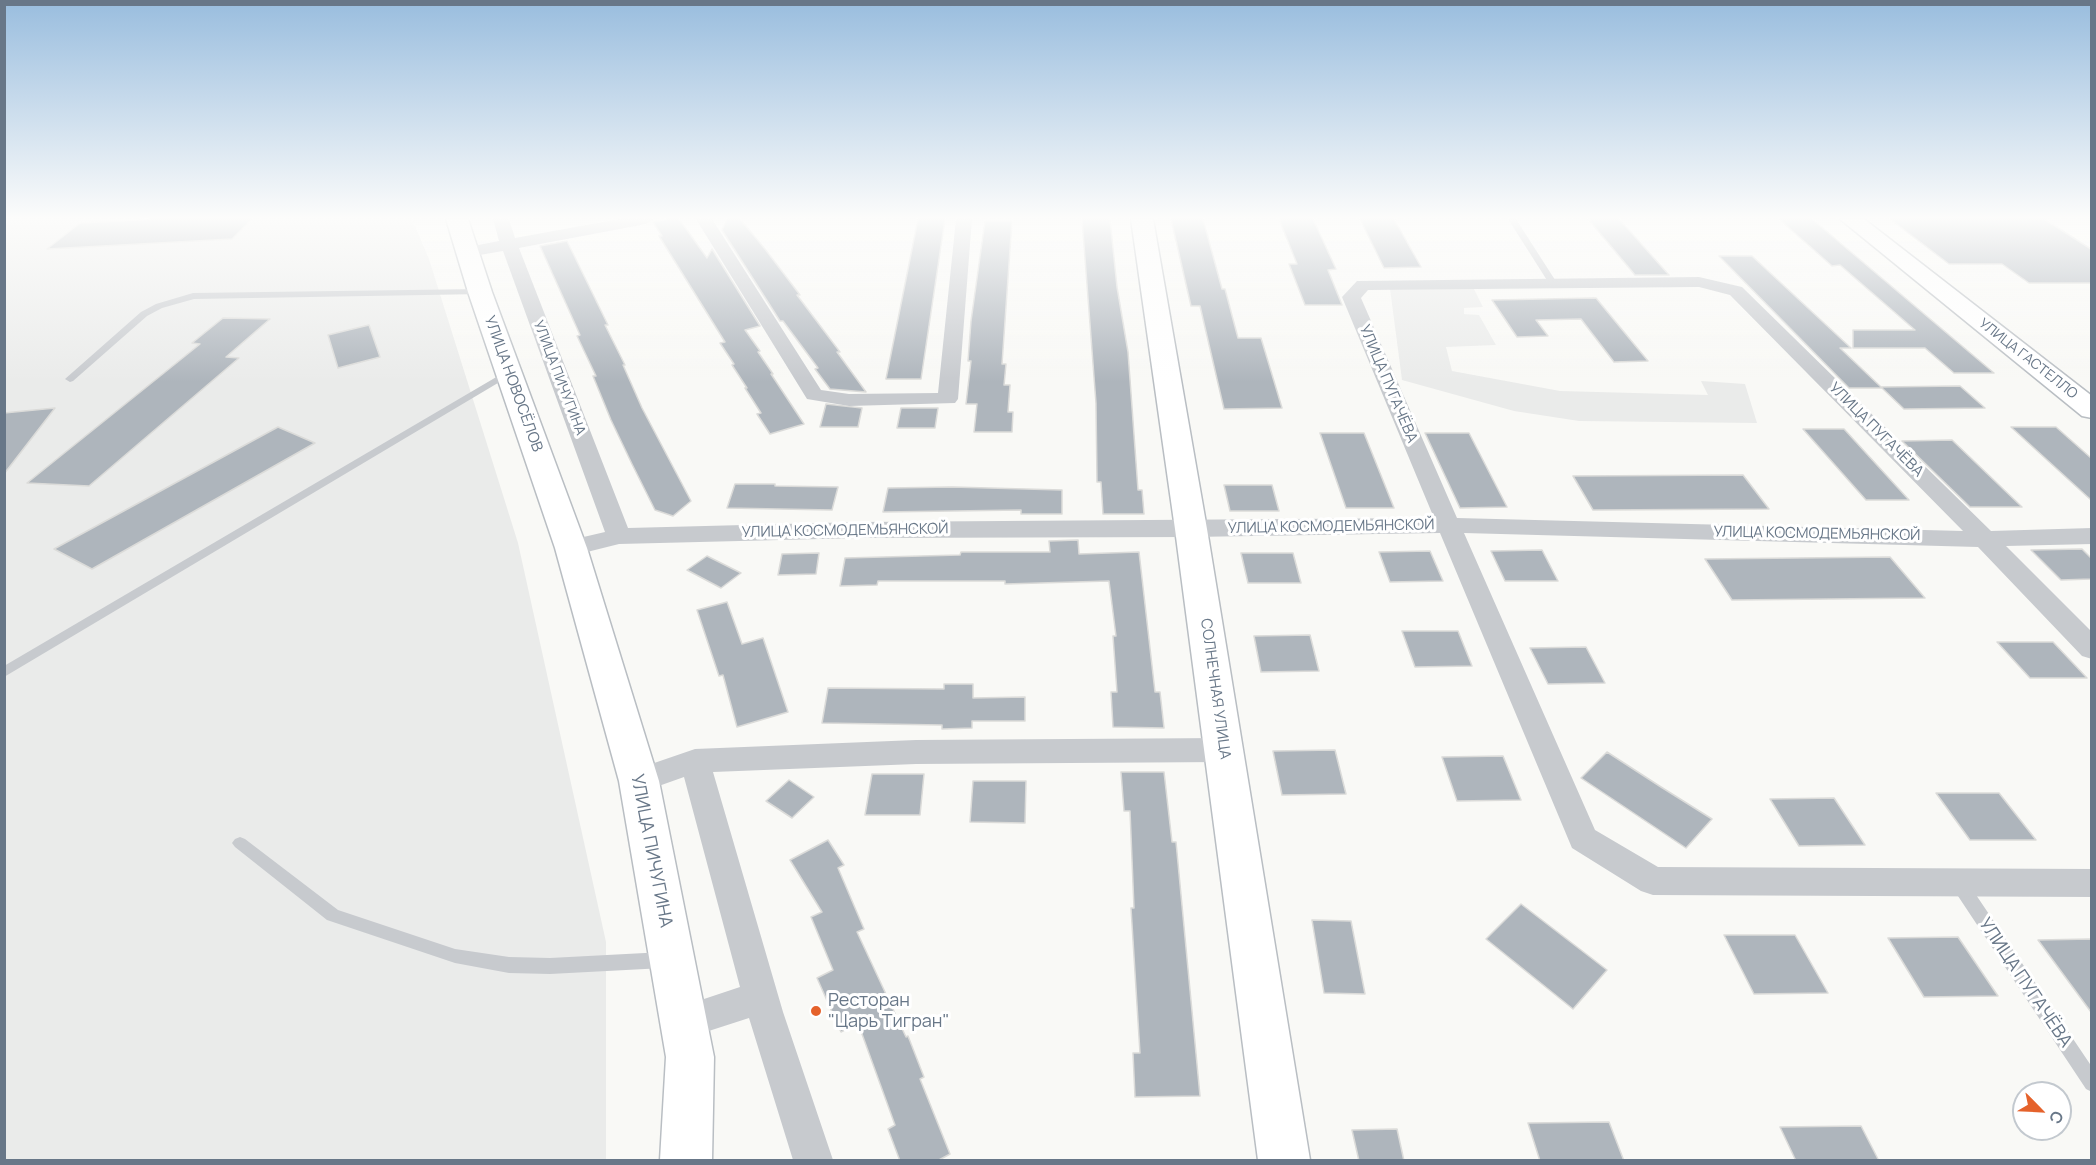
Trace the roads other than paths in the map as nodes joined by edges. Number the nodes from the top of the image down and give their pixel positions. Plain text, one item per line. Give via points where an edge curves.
1 (474, 273) edge
2 (520, 273) edge
3 (738, 273) edge
4 (959, 273) edge
5 (1151, 273) edge
6 (1547, 273) edge
7 (1920, 273) edge
8 (1553, 283) junction
9 (480, 292) junction
10 (510, 372) junction
11 (70, 379) dead end
12 (2090, 406) edge
13 (1449, 525) junction
14 (1191, 529) junction
15 (619, 536) junction
16 (2091, 536) edge
17 (1986, 539) junction
18 (571, 548) junction
19 (2091, 649) edge
20 (4, 672) edge
21 (1224, 750) junction
22 (695, 761) junction
23 (639, 781) junction
24 (240, 843) dead end
25 (2091, 883) edge
26 (1959, 884) junction
27 (671, 960) junction
28 (761, 997) junction
29 (684, 1022) junction
30 (2091, 1083) edge
31 (686, 1161) edge
32 (813, 1161) edge
33 (1284, 1161) edge

1 - 9 street, УЛИЦА НОВОСЁЛОВ
2 - 15 street, УЛИЦА ПИЧУГИНА
3 - 4 street via 814,395 849,400 948,399
5 - 14 street, СОЛНЕЧНАЯ УЛИЦА
6 - 8 lane
7 - 12 street, УЛИЦА ГАСТЕЛЛО
8 - 13 street, УЛИЦА ПУГАЧЁВА via 1363,285 1351,297
8 - 17 street, УЛИЦА ПУГАЧЁВА via 1699,282 1736,291
9 - 10 street, УЛИЦА НОВОСЁЛОВ
9 - 11 lane via 193,296 144,314
10 - 18 street, УЛИЦА НОВОСЁЛОВ
10 - 20 lane
13 - 14 street, УЛИЦА КОСМОДЕМЬЯНСКОЙ
13 - 17 street, УЛИЦА КОСМОДЕМЬЯНСКОЙ
13 - 26 street, УЛИЦА ПУГАЧЁВА via 1583,839 1653,881
14 - 15 street, УЛИЦА КОСМОДЕМЬЯНСКОЙ via 860,530
14 - 21 street, СОЛНЕЧНАЯ УЛИЦА
15 - 18 street, УЛИЦА КОСМОДЕМЬЯНСКОЙ
16 - 17 street, УЛИЦА КОСМОДЕМЬЯНСКОЙ
17 - 19 street, УЛИЦА ПУГАЧЁВА
18 - 23 street, УЛИЦА ПИЧУГИНА
21 - 22 street via 916,752
21 - 33 street, СОЛНЕЧНАЯ УЛИЦА
22 - 23 street
22 - 28 street
23 - 27 street, УЛИЦА ПИЧУГИНА
24 - 27 lane via 333,915 455,956 540,966
25 - 26 street, УЛИЦА ПУГАЧЁВА
26 - 30 lane, УЛИЦА ПУГАЧЁВА
27 - 29 street, УЛИЦА ПИЧУГИНА
28 - 29 street
28 - 32 street
29 - 31 street, УЛИЦА ПИЧУГИНА via 690,1057

